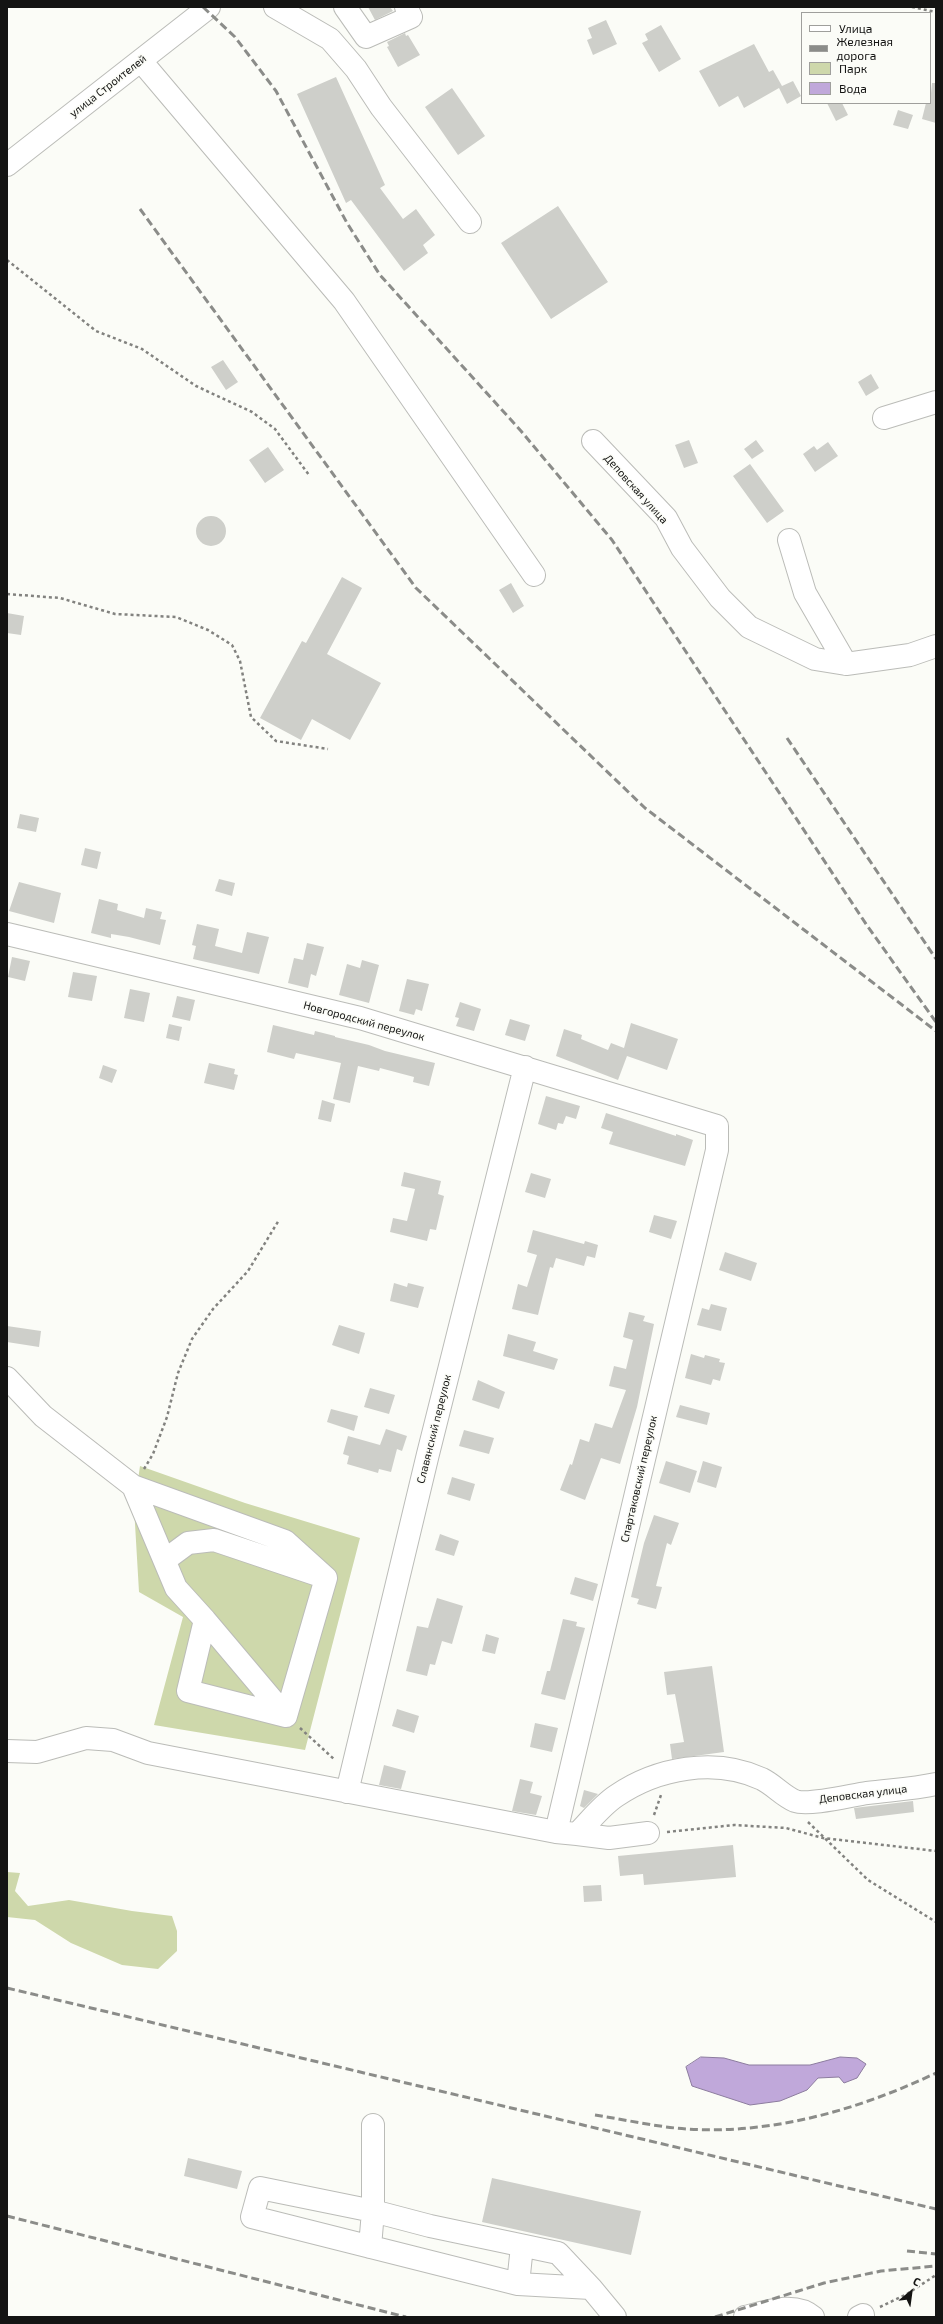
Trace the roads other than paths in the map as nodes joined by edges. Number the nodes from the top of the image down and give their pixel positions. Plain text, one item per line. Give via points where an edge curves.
1 (209, 7) edge
2 (275, 7) edge
3 (346, 7) edge
4 (406, 7) edge
5 (141, 61) junction
6 (7, 165) edge
7 (470, 222) dead end
8 (936, 402) edge
9 (884, 418) dead end
10 (593, 442) dead end
11 (790, 540) dead end
12 (534, 575) dead end
13 (936, 646) edge
14 (846, 664) junction
15 (7, 934) edge
16 (525, 1067) junction
17 (717, 1126) joint
18 (7, 1378) edge
19 (133, 1486) junction
20 (165, 1560) junction
21 (326, 1578) junction
22 (205, 1620) junction
23 (286, 1716) junction
24 (7, 1751) edge
25 (349, 1784) junction
26 (936, 1784) edge
27 (566, 1833) junction
28 (648, 1833) road end
29 (373, 2125) dead end
30 (373, 2211) junction
31 (522, 2246) junction
32 (370, 2247) junction
33 (518, 2284) junction
34 (591, 2288) junction
35 (615, 2317) edge
36 (745, 2317) edge
37 (813, 2317) edge

1 - 5 street, улица Строителей
2 - 7 street via 330,39 356,69 381,107
3 - 4 street via 366,37 411,17
5 - 6 street, улица Строителей
5 - 12 street via 344,301
8 - 9 street
10 - 14 street, Деповская улица via 666,518 682,548 720,598 749,627 815,659
11 - 14 street via 805,593
13 - 14 street, Деповская улица via 910,655
15 - 16 street, Новгородский переулок via 360,1018
16 - 17 street, Новгородский переулок
16 - 25 street, Славянский переулок
17 - 27 street, Спартаковский переулок via 717,1150
18 - 19 street via 43,1416
19 - 20 street
19 - 21 street via 285,1541
20 - 21 street via 188,1543 214,1540
20 - 22 street via 176,1588
21 - 23 street
22 - 23 street
22 - 23 street via 188,1691
24 - 25 street via 37,1752 86,1738 113,1740 148,1753
25 - 27 street
26 - 27 street, Деповская улица via 837,1799 796,1801 762,1779 738,1771 702,1767 644,1779 614,1797
27 - 28 street via 609,1838
29 - 30 street
30 - 31 street
30 - 32 street
30 - 32 street via 260,2188 252,2217
31 - 33 street
31 - 34 street via 558,2253
32 - 33 street
33 - 34 street
34 - 35 street
36 - 37 street via 781,2308 807,2312

